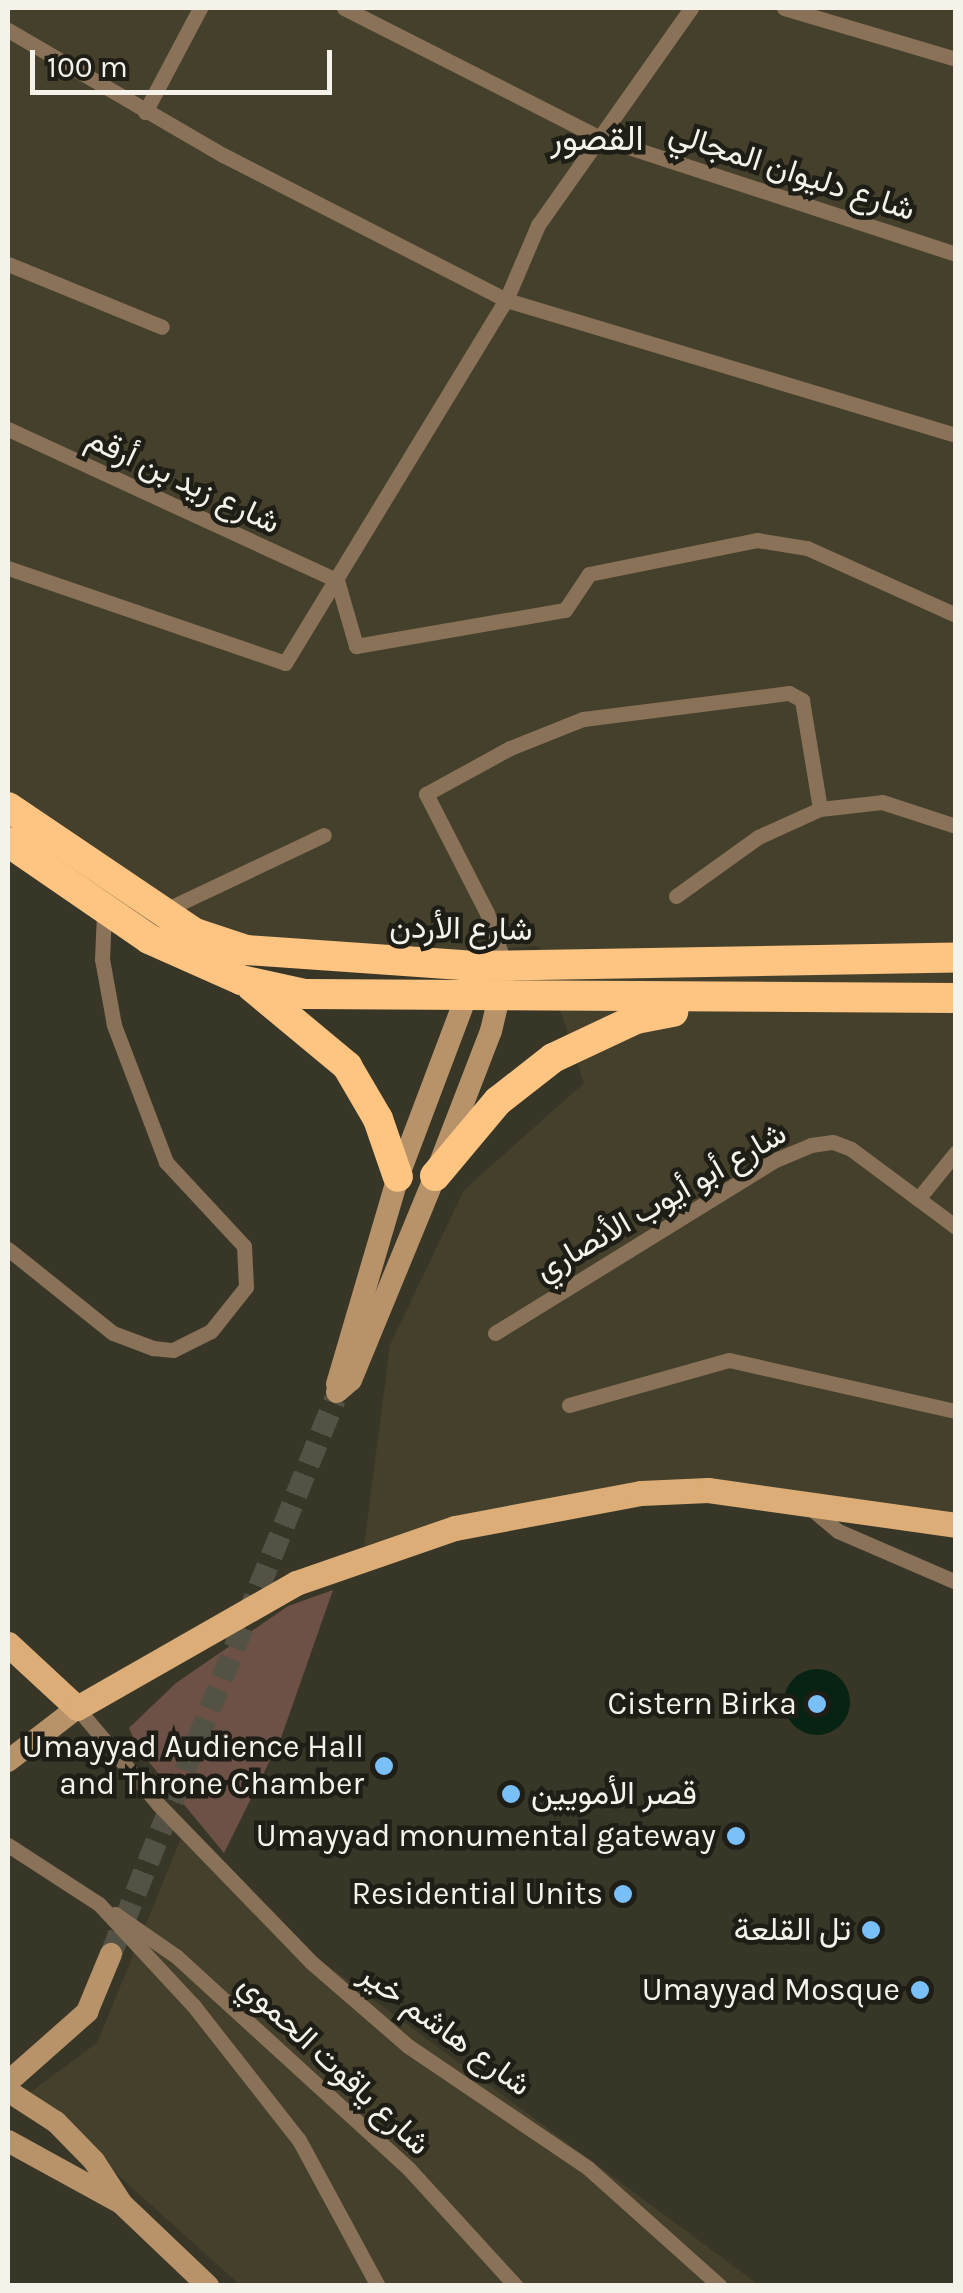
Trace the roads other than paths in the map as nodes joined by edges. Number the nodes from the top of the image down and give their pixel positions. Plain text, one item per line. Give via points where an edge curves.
1 (200, 8) edge
2 (344, 8) edge
3 (690, 8) edge
4 (784, 8) edge
5 (8, 30) edge
6 (956, 58) edge
7 (145, 112) junction
8 (598, 137) junction
9 (956, 254) edge
10 (8, 264) edge
11 (506, 300) junction
12 (162, 327) dead end
13 (8, 430) edge
14 (956, 435) edge
15 (8, 568) edge
16 (338, 580) junction
17 (956, 615) edge
18 (8, 807) edge
19 (820, 809) junction
20 (956, 826) edge
21 (324, 835) dead end
22 (8, 842) edge
23 (676, 896) dead end
24 (161, 912) junction
25 (104, 913) junction
26 (956, 958) edge
27 (490, 966) junction
28 (241, 980) junction
29 (956, 998) edge
30 (469, 1000) junction
31 (500, 1000) junction
32 (728, 1000) junction
33 (956, 1152) edge
34 (435, 1176) junction
35 (398, 1177) junction
36 (918, 1199) junction
37 (956, 1227) edge
38 (8, 1248) edge
39 (494, 1333) dead end
40 (569, 1405) dead end
41 (956, 1411) edge
42 (806, 1503) junction
43 (956, 1525) edge
44 (956, 1582) edge
45 (8, 1644) edge
46 (78, 1708) junction
47 (8, 1761) edge
48 (8, 1845) edge
49 (99, 1904) junction
50 (112, 1954) tunnel mouth
51 (215, 1992) junction
52 (193, 2006) junction
53 (8, 2082) edge
54 (8, 2091) edge
55 (29, 2105) junction
56 (10, 2142) edge
57 (122, 2204) junction
58 (208, 2286) edge
59 (378, 2286) edge
60 (516, 2286) edge
61 (720, 2286) edge

1 - 7 street
2 - 8 street, شارع دليوان المجالي
3 - 8 street
4 - 6 street
5 - 7 street
7 - 11 street
8 - 9 street, شارع دليوان المجالي
8 - 11 street via 538,226
10 - 12 street
11 - 14 street
11 - 16 street
13 - 16 street, شارع زيد بن أرقم
15 - 16 street via 272,663 288,660
16 - 17 street via 356,646 564,610 589,574 757,540 807,548
18 - 24 highway, شارع الأردن
19 - 20 street via 882,802 912,806
19 - 23 street via 758,837
19 - 27 street via 802,700 790,692 584,720 510,748 426,794 487,914
21 - 24 street
22 - 25 highway
24 - 27 highway, شارع الأردن via 195,934 246,950
25 - 28 highway
25 - 38 street via 104,978 114,1025 166,1162 244,1246 246,1287 211,1331 173,1350 153,1348 113,1333
26 - 27 highway, شارع الأردن
27 - 30 main road
27 - 31 main road
28 - 30 highway via 304,994
28 - 35 highway via 347,1066 378,1119
29 - 32 highway
30 - 31 highway
30 - 35 main road
31 - 32 highway
31 - 34 main road
32 - 34 highway via 636,1019 552,1058 498,1102
33 - 36 street
34 - 35 main road via 351,1380 336,1396
36 - 37 street, شارع أبو أيوب الأنصاري
36 - 39 street, شارع أبو أيوب الأنصاري via 840,1143 812,1145 758,1170
40 - 41 street via 728,1360
42 - 43 main road
42 - 44 street via 838,1531
42 - 46 main road via 708,1490 642,1493 455,1528 296,1583
45 - 46 main road
46 - 47 main road
46 - 61 street, شارع هاشم خير via 158,1804 311,1962 408,2046 588,2168
48 - 49 street
49 - 51 street, شارع ياقوت الحموي
49 - 52 street
50 - 53 main road via 87,2012
51 - 52 street
51 - 60 street, شارع ياقوت الحموي via 408,2169
52 - 59 street via 299,2140
54 - 55 main road
55 - 56 main road
55 - 57 main road via 87,2154
56 - 57 main road
57 - 58 main road

